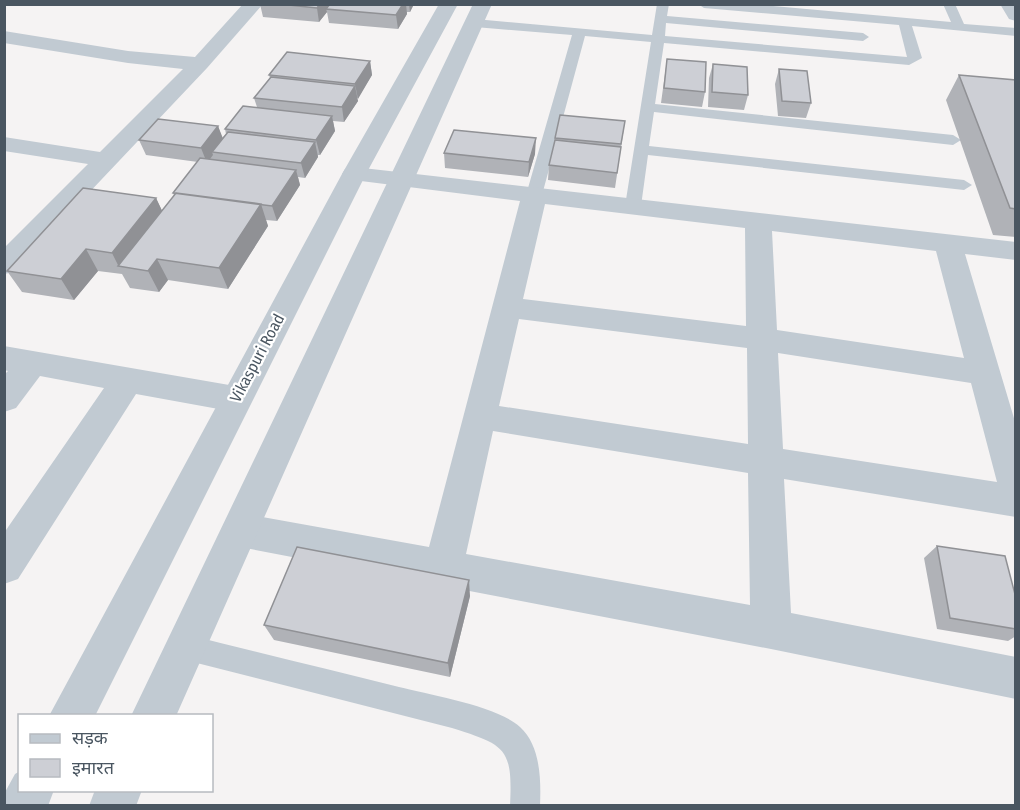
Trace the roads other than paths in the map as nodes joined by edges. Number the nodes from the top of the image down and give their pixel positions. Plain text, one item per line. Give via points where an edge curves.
1 (254, 4) edge
2 (449, 4) edge
3 (704, 4) edge
4 (949, 4) edge
5 (1010, 4) edge
6 (661, 12) edge
7 (479, 13) edge
8 (1016, 15) edge
9 (904, 22) junction
10 (579, 25) junction
11 (959, 27) junction
12 (1016, 32) edge
13 (4, 37) edge
14 (863, 37) dead end
15 (657, 38) junction
16 (200, 64) junction
17 (647, 107) junction
18 (953, 140) dead end
19 (4, 144) edge
20 (641, 150) junction
21 (106, 160) junction
22 (354, 174) junction
23 (403, 180) junction
24 (964, 185) dead end
25 (534, 195) junction
26 (633, 206) junction
27 (758, 221) junction
28 (948, 243) junction
29 (1016, 251) edge
30 (4, 265) edge
31 (507, 307) junction
32 (762, 339) junction
33 (18, 361) edge
34 (984, 373) junction
35 (128, 379) junction
36 (4, 399) edge
37 (236, 399) junction
38 (480, 416) junction
39 (765, 460) junction
40 (1016, 487) edge
41 (1016, 501) edge
42 (240, 530) junction
43 (4, 566) edge
44 (443, 568) junction
45 (771, 629) junction
46 (185, 647) junction
47 (1016, 678) edge
48 (72, 714) edge
49 (154, 714) edge
50 (30, 792) edge
51 (118, 792) edge
52 (23, 806) edge
53 (112, 806) edge
54 (525, 806) edge

1 - 16 street
2 - 22 street, Vikaspuri Road
3 - 9 lane
4 - 11 lane
5 - 8 street
6 - 14 lane
6 - 15 lane
7 - 10 lane
7 - 23 street
9 - 11 lane
9 - 15 lane via 915,52 915,58 909,62
10 - 15 lane
10 - 25 lane
11 - 12 lane
13 - 16 street
15 - 17 lane
16 - 21 street
17 - 18 lane
17 - 20 lane
19 - 21 street
20 - 24 lane
20 - 26 lane
21 - 30 street
22 - 23 street
22 - 37 street, Vikaspuri Road
23 - 25 street
23 - 42 street
25 - 26 street
25 - 31 street
26 - 27 street
27 - 28 street
27 - 32 street
28 - 29 street
28 - 34 street
31 - 32 street
31 - 38 street
32 - 34 street
32 - 39 street
33 - 35 street
33 - 36 street
34 - 40 street
35 - 37 street
35 - 43 street
37 - 48 street, Vikaspuri Road
38 - 39 street
38 - 44 street
39 - 41 street
39 - 45 street
42 - 44 street
42 - 46 street
44 - 45 street
45 - 47 street
46 - 49 street
46 - 54 lane via 485,725 511,738 524,762
50 - 52 street
51 - 53 street

